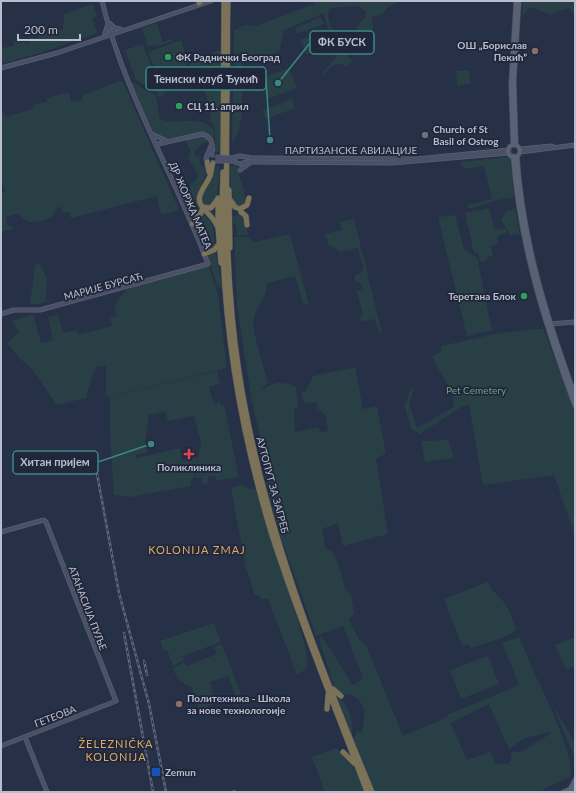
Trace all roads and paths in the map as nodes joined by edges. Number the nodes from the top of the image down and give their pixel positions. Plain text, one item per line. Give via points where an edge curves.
1 (102, 1) edge
2 (211, 1) edge
3 (224, 1) edge
4 (228, 1) edge
5 (516, 1) edge
6 (519, 1) edge
7 (201, 2) edge
8 (179, 10) junction
9 (108, 22) junction
10 (120, 30) junction
11 (112, 33) junction
12 (104, 36) junction
13 (114, 38) junction
14 (226, 61) junction
15 (1, 64) edge
16 (10, 66) junction
17 (1, 68) edge
18 (211, 140) junction
19 (158, 141) junction
20 (514, 145) junction
21 (575, 145) edge
22 (515, 153) junction
23 (207, 156) junction
24 (242, 157) junction
25 (213, 160) junction
26 (234, 160) junction
27 (243, 162) junction
28 (254, 162) junction
29 (226, 168) junction
30 (240, 170) dead end
31 (223, 178) junction
32 (218, 198) junction
33 (249, 198) dead end
34 (230, 200) junction
35 (251, 206) dead end
36 (203, 207) junction
37 (242, 210) junction
38 (250, 216) dead end
39 (231, 219) junction
40 (192, 224) junction
41 (247, 225) dead end
42 (218, 228) junction
43 (219, 244) junction
44 (212, 251) junction
45 (204, 254) junction
46 (220, 257) junction
47 (208, 264) joint
48 (228, 274) junction
49 (225, 282) junction
50 (1, 314) edge
51 (575, 322) edge
52 (548, 324) junction
53 (575, 395) edge
54 (575, 406) edge
55 (1, 532) edge
56 (300, 614) junction
57 (302, 630) dead end
58 (328, 686) junction
59 (341, 696) dead end
60 (115, 702) joint
61 (327, 709) dead end
62 (354, 733) dead end
63 (25, 737) junction
64 (1, 746) edge
65 (354, 748) junction
66 (344, 752) dead end
67 (358, 768) junction
68 (575, 780) edge
69 (575, 787) edge
70 (573, 791) edge
71 (47, 792) edge
72 (367, 792) edge
73 (372, 792) edge
74 (563, 792) edge

1 - 9 main road, ДР ЖОРЖА МАТЕА
2 - 8 main road
3 - 14 highway
4 - 14 highway
5 - 20 main road via 511,90
6 - 20 main road
7 - 8 main road
8 - 10 main road
9 - 10 main road
9 - 11 main road, ДР ЖОРЖА МАТЕА
9 - 12 main road
10 - 11 main road
10 - 13 main road
11 - 12 main road
11 - 13 main road, ДР ЖОРЖА МАТЕА
12 - 13 main road
12 - 16 main road
13 - 19 main road, ДР ЖОРЖА МАТЕА via 127,82 151,133
14 - 29 highway
14 - 31 highway
15 - 16 main road
16 - 17 main road
18 - 19 main road via 202,134
18 - 23 main road
18 - 25 main road
19 - 40 main road, ДР ЖОРЖА МАТЕА via 160,153
20 - 22 main road
20 - 22 main road
21 - 22 main road, ПАРТИЗАНСКЕ АВИЈАЦИЈЕ
22 - 24 main road, ПАРТИЗАНСКЕ АВИЈАЦИЈЕ via 392,159
22 - 28 main road, ПАРТИЗАНСКЕ АВИЈАЦИЈЕ via 386,163
22 - 52 main road via 530,248
23 - 25 main road
23 - 25 main road, ПАРТИЗАНСКЕ АВИЈАЦИЈЕ
24 - 26 main road, ПАРТИЗАНСКЕ АВИЈАЦИЈЕ
24 - 27 main road
25 - 26 main road, ПАРТИЗАНСКЕ АВИЈАЦИЈЕ, bridge
25 - 36 highway via 209,179 200,198
26 - 27 main road, ПАРТИЗАНСКЕ АВИЈАЦИЈЕ via 240,164
27 - 28 main road, ПАРТИЗАНСКЕ АВИЈАЦИЈЕ
28 - 30 main road via 244,165
29 - 34 highway
29 - 48 highway, АУТОПУТ ЗА ЗАГРЕБ
31 - 32 highway
31 - 49 highway, АУТОПУТ ЗА ЗАГРЕБ
32 - 36 highway via 213,207
32 - 42 highway
33 - 37 highway
34 - 37 highway via 234,206
34 - 39 highway
35 - 37 highway
36 - 40 highway
36 - 42 highway
37 - 38 highway
37 - 39 highway via 234,213
37 - 41 highway
39 - 48 highway
40 - 45 main road, ДР ЖОРЖА МАТЕА
42 - 43 highway
43 - 44 highway
43 - 46 highway
44 - 45 highway
44 - 46 highway
45 - 47 main road, ДР ЖОРЖА МАТЕА
46 - 49 highway
47 - 50 main road, МАРИЈЕ БУРСАЋ via 46,309 14,310
48 - 58 highway, АУТОПУТ ЗА ЗАГРЕБ via 239,371 259,472 281,550
49 - 56 highway, АУТОПУТ ЗА ЗАГРЕБ via 233,361 250,449 272,532
51 - 52 main road
52 - 53 main road
52 - 54 main road
55 - 60 main road, АТАНАСИЈА ПУЉЕ via 44,520 48,525
56 - 57 highway
56 - 58 highway, АУТОПУТ ЗА ЗАГРЕБ
58 - 59 highway
58 - 61 highway
58 - 65 highway, АУТОПУТ ЗА ЗАГРЕБ
58 - 67 highway, АУТОПУТ ЗА ЗАГРЕБ
60 - 63 main road, ГЕТЕОВА
62 - 65 highway
63 - 64 main road, ГЕТЕОВА
63 - 71 main road
65 - 73 highway, АУТОПУТ ЗА ЗАГРЕБ
66 - 67 highway
67 - 72 highway, АУТОПУТ ЗА ЗАГРЕБ
68 - 70 main road
69 - 70 main road
70 - 74 main road

